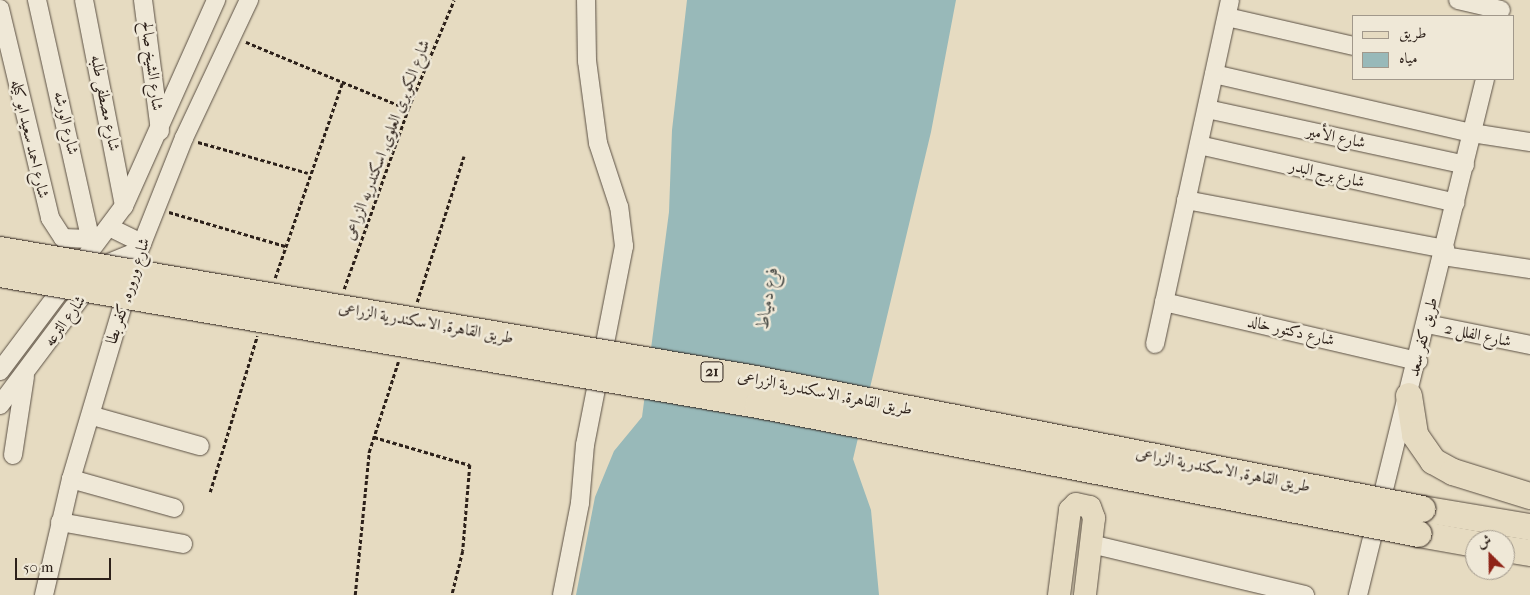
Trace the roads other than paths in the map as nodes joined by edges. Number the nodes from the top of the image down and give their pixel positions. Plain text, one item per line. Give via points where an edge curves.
1 (37, 0) edge
2 (84, 0) edge
3 (143, 0) edge
4 (216, 0) edge
5 (249, 0) edge
6 (586, 0) edge
7 (1458, 0) edge
8 (1228, 8) edge
9 (1502, 9) edge
10 (0, 10) edge
11 (1352, 45) edge
12 (1214, 74) junction
13 (1485, 80) edge
14 (1207, 109) junction
15 (160, 131) junction
16 (1472, 133) junction
17 (1530, 142) edge
18 (1198, 145) junction
19 (1464, 165) junction
20 (1186, 200) junction
21 (1456, 202) junction
22 (124, 206) junction
23 (109, 227) junction
24 (91, 243) junction
25 (141, 247) junction
26 (0, 250) edge
27 (1444, 253) junction
28 (1530, 269) edge
29 (0, 274) edge
30 (1164, 302) junction
31 (1427, 324) junction
32 (1155, 344) dead end
33 (1530, 345) edge
34 (1418, 361) junction
35 (0, 372) edge
36 (25, 376) junction
37 (1409, 396) junction
38 (0, 405) edge
39 (93, 416) junction
40 (200, 446) dead end
41 (13, 455) dead end
42 (71, 479) junction
43 (1530, 496) edge
44 (174, 508) dead end
45 (60, 522) junction
46 (1420, 522) junction
47 (1530, 527) edge
48 (1465, 540) edge
49 (183, 544) dead end
50 (1091, 544) junction
51 (1515, 551) edge
52 (1530, 553) edge
53 (44, 595) edge
54 (562, 595) edge
55 (1059, 595) edge
56 (1085, 595) edge
57 (1305, 595) edge
58 (1358, 595) edge

1 - 24 street, شارع الورشه
2 - 22 street, شارع مصطفى طلبه
3 - 15 street, شارع الشيخ صالح
4 - 15 street, شارع الترعه
5 - 25 street, شارع وروره, كفر بطا via 184,138
6 - 54 street via 587,61 598,143 620,207 624,246 585,445 580,503
7 - 9 street
8 - 11 street
8 - 12 street
10 - 24 street, شارع احمد سعيد ابو كيله via 50,218 63,238
12 - 14 street
12 - 16 street
13 - 16 street, طريق كفر سعد
14 - 18 street
14 - 19 street, شارع الأمير
15 - 22 street, شارع الترعه
16 - 17 street
16 - 19 street, طريق كفر سعد
18 - 20 street
18 - 21 street, شارع برج البدر
19 - 21 street, طريق كفر سعد
20 - 27 street
20 - 30 street
21 - 27 street, طريق كفر سعد
22 - 23 street, شارع الترعه
23 - 24 street, شارع الترعه
23 - 25 street
24 - 35 street, شارع الترعه
25 - 36 street, شارع الترعه via 106,264
25 - 39 street, شارع وروره, كفر بطا via 118,314
26 - 46 highway, طريق القاهرة, الاسكندرية الزراعى / 21, bridge via 756,379
27 - 28 street
27 - 31 street, طريق كفر سعد
29 - 46 highway, طريق القاهرة, الاسكندرية الزراعى / 21, bridge
30 - 32 street
30 - 34 street, شارع دكتور خالد
31 - 33 street, شارع الفلل 2
31 - 34 street, طريق كفر سعد
34 - 37 street, طريق كفر سعد
36 - 38 street, شارع الترعه
36 - 41 street
37 - 43 highway via 1414,435 1433,460 1453,472
37 - 58 street, طريق كفر سعد
39 - 40 street
39 - 42 street, شارع وروره, كفر بطا
42 - 44 street
42 - 45 street, شارع وروره, كفر بطا
45 - 49 street
45 - 53 street, شارع وروره, كفر بطا
46 - 47 highway, طريق القاهرة, الاسكندرية الزراعى / 21
46 - 48 highway, طريق القاهرة, الاسكندرية الزراعى / 21
50 - 55 main road via 1093,510 1073,505
50 - 56 main road
50 - 57 street
51 - 52 highway

